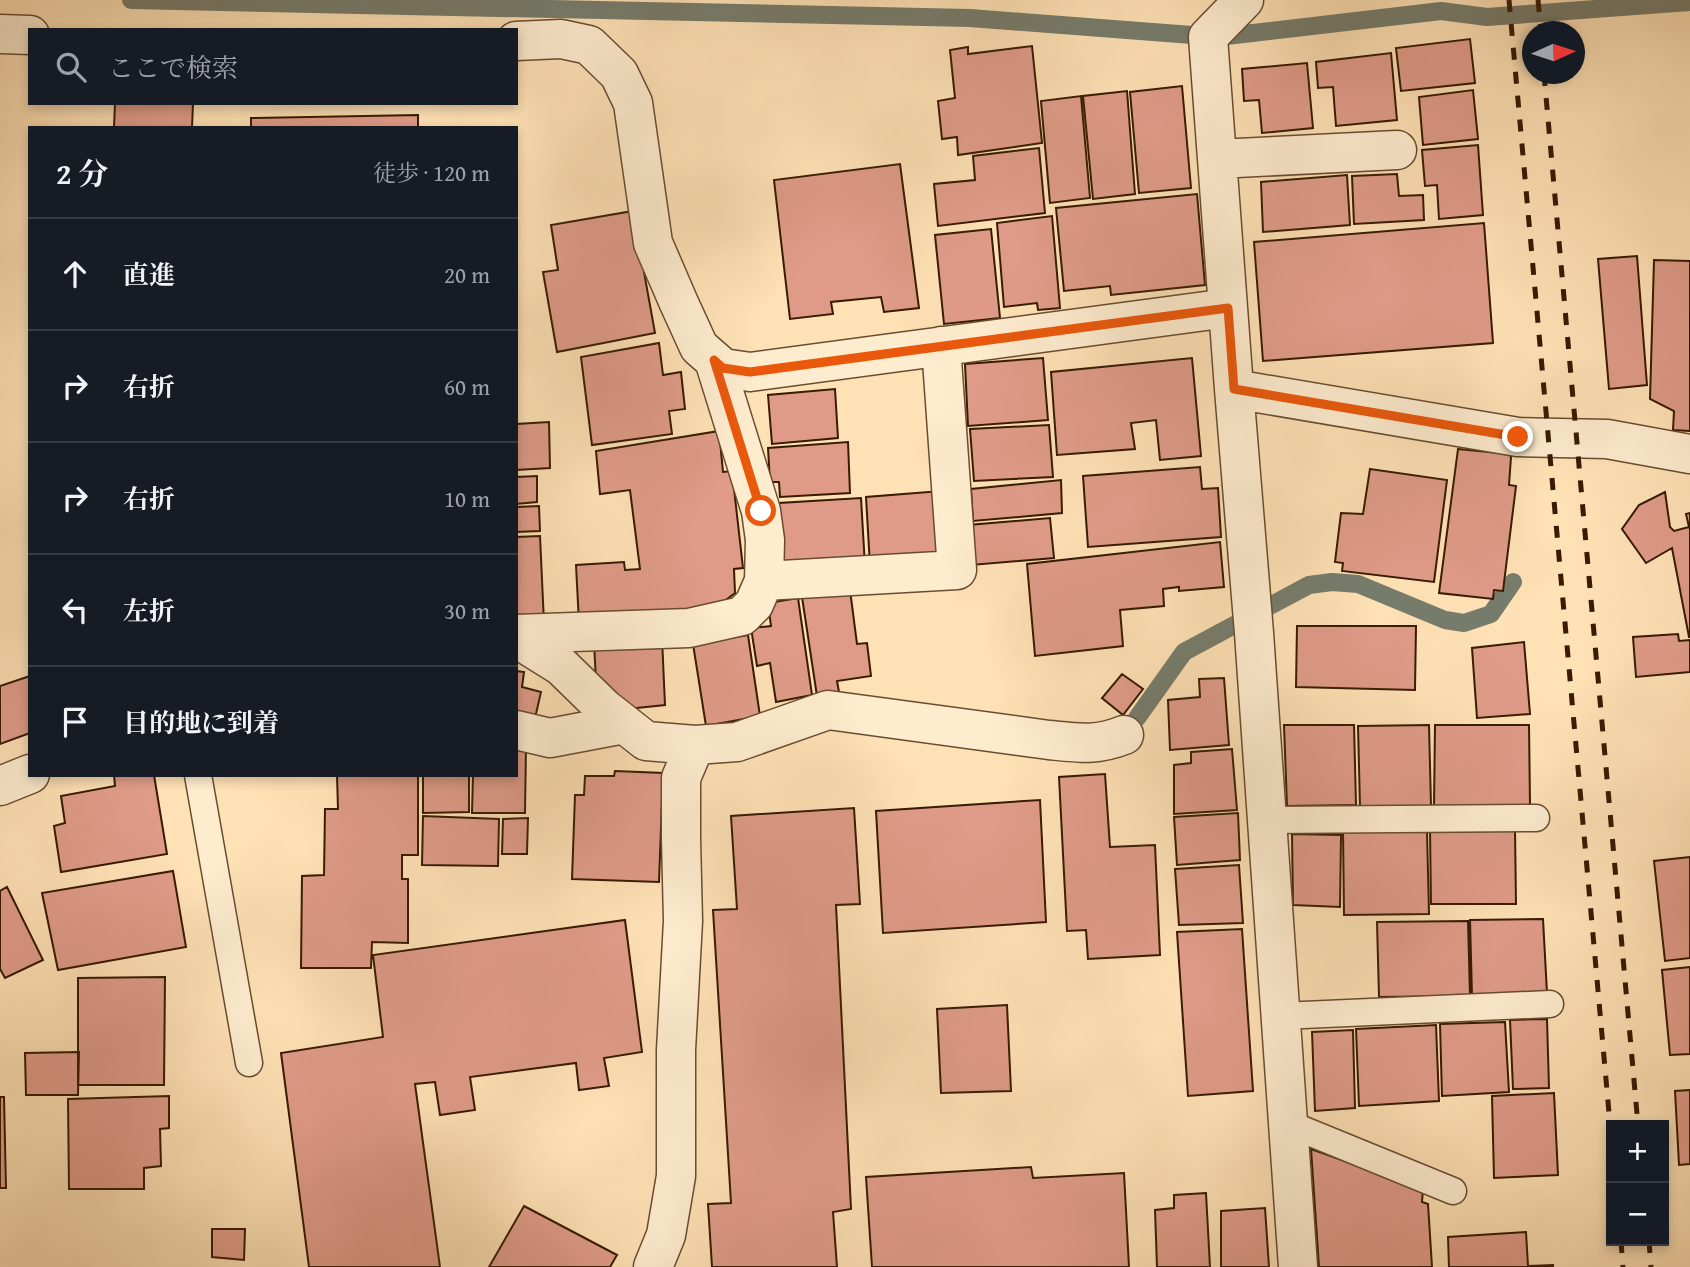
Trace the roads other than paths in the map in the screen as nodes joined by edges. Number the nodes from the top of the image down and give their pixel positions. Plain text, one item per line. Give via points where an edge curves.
1 (1244, 0) edge
2 (0, 34) edge
3 (28, 35) edge
4 (518, 41) edge
5 (1397, 150) dead end
6 (1217, 159) junction
7 (1228, 308) junction
8 (941, 346) junction
9 (714, 360) junction
10 (1234, 389) junction
11 (1690, 454) edge
12 (764, 581) junction
13 (518, 636) edge
14 (518, 637) edge
15 (624, 724) junction
16 (518, 730) edge
17 (1124, 735) dead end
18 (695, 745) junction
19 (28, 775) edge
20 (198, 777) edge
21 (0, 786) edge
22 (1536, 818) dead end
23 (1268, 820) junction
24 (1550, 1004) dead end
25 (1281, 1016) junction
26 (249, 1063) dead end
27 (1289, 1124) junction
28 (1453, 1191) dead end
29 (653, 1267) edge
30 (1298, 1267) edge

1 - 6 street via 1208,37
2 - 3 street
4 - 9 street via 561,39 589,45 619,74 633,103 653,243 699,347
5 - 6 street
6 - 7 street
7 - 8 street
7 - 10 street
8 - 9 street via 750,372 723,368
8 - 12 street via 957,570
9 - 12 street via 761,511
10 - 11 street via 1518,437 1607,439
10 - 23 street
12 - 13 street via 754,604 742,616 689,628
14 - 15 street via 561,666
15 - 16 street via 550,738
15 - 18 street via 646,741
17 - 18 street via 1086,744 828,710 737,742
18 - 29 street via 681,778 683,921 676,1176 666,1235
19 - 21 street
20 - 26 lane
22 - 23 lane
23 - 25 street
24 - 25 lane
25 - 27 street
27 - 28 lane
27 - 30 street

